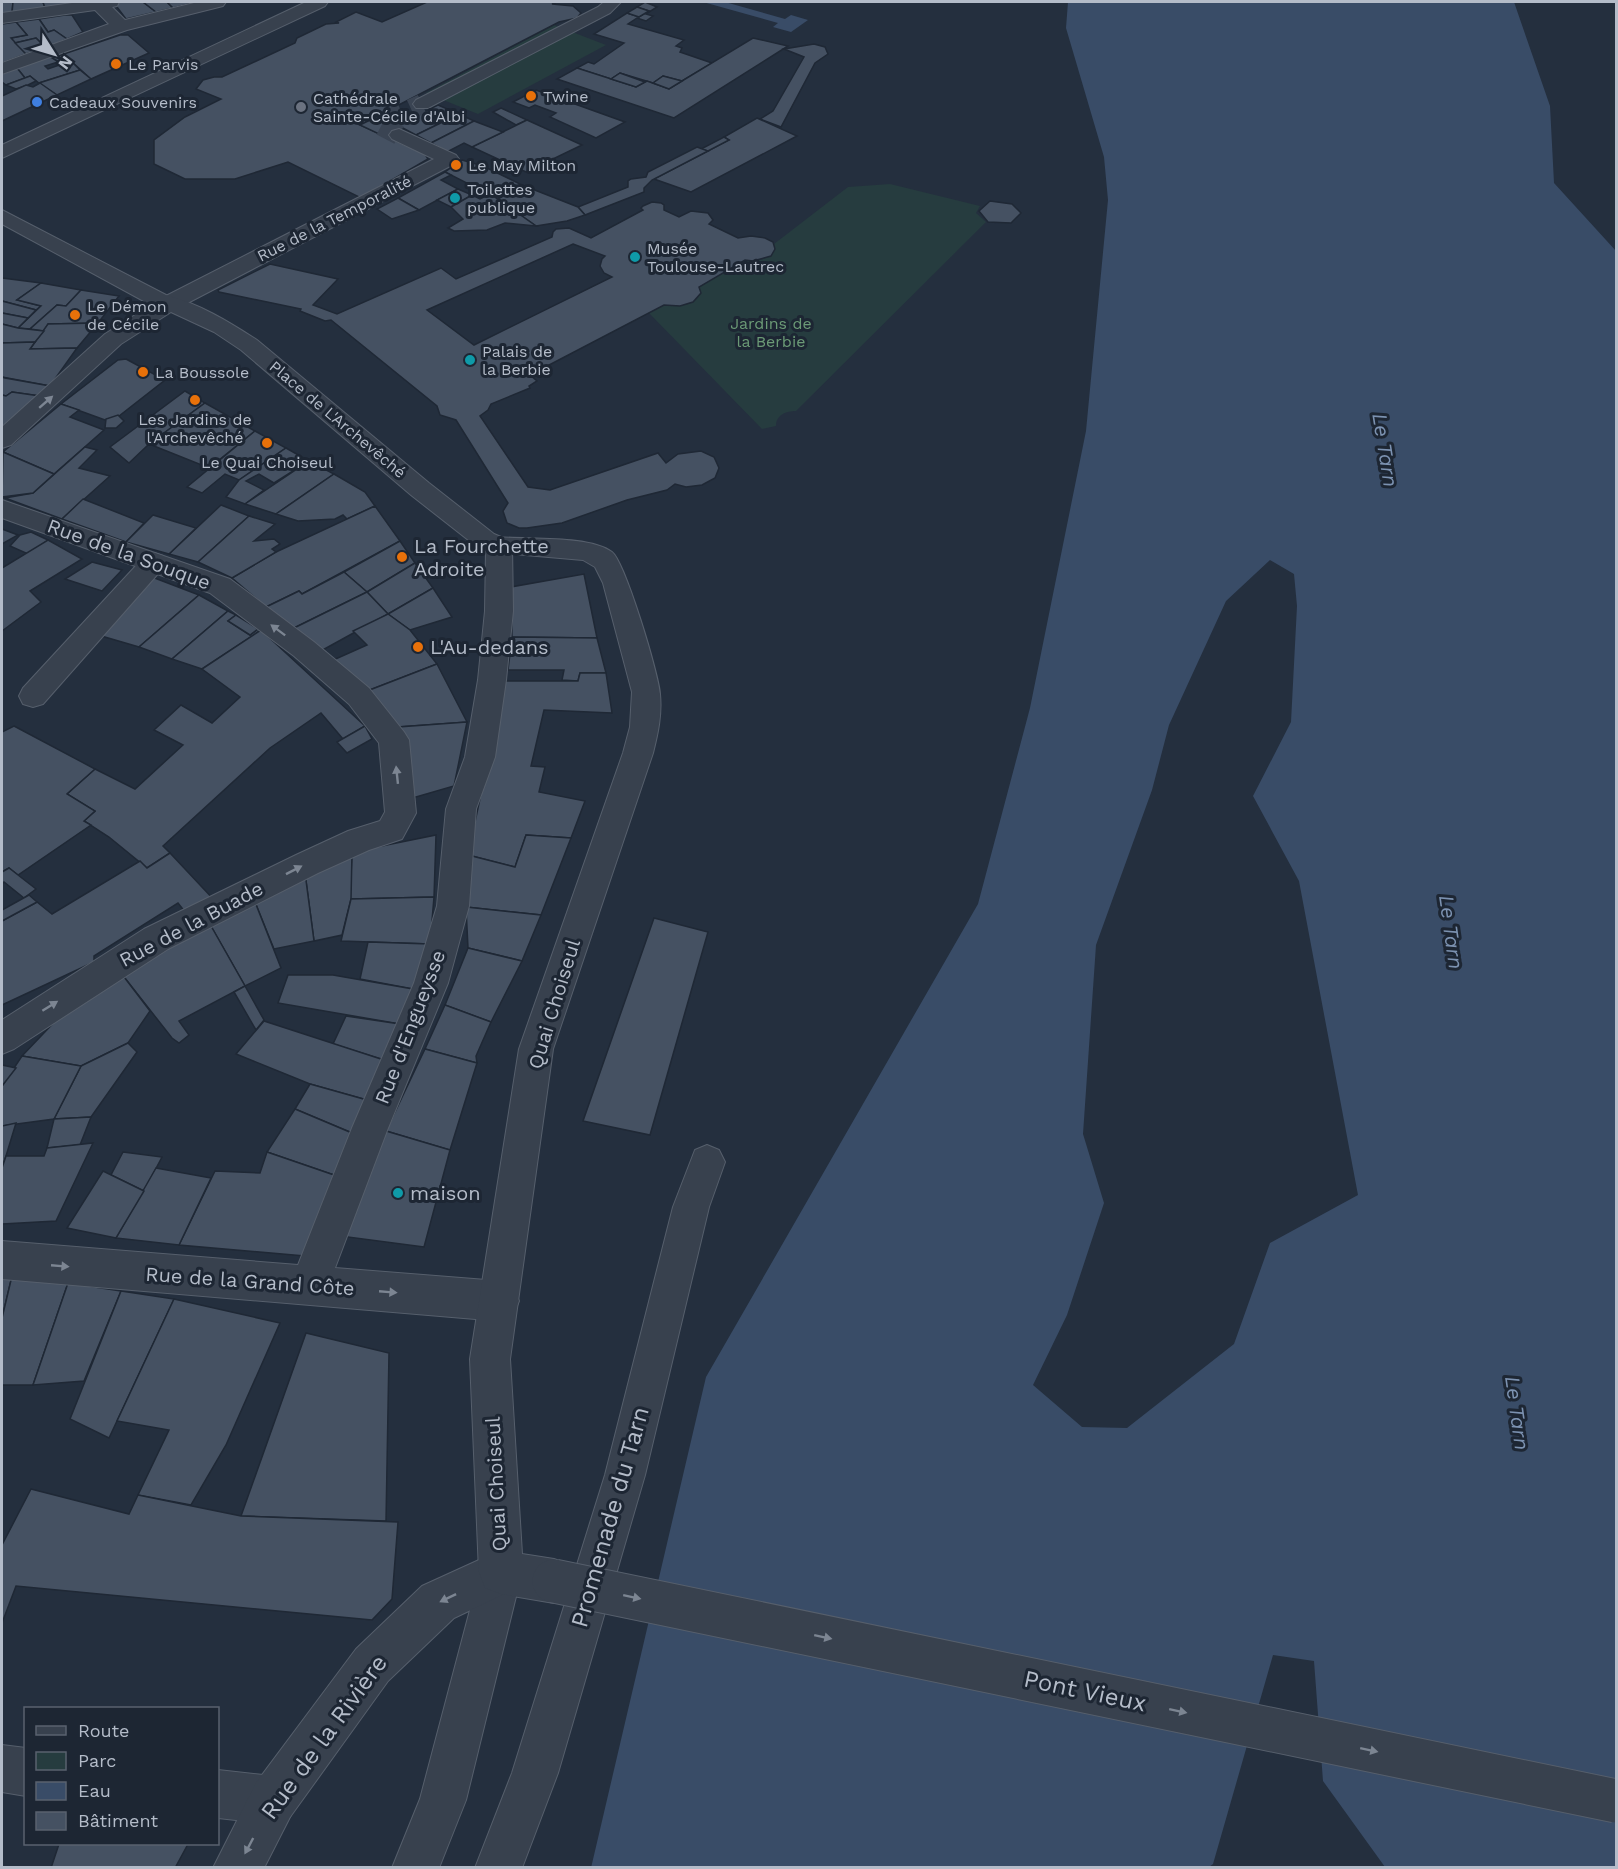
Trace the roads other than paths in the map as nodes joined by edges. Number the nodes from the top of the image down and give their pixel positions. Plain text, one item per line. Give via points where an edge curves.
1 (217, 2) edge
2 (319, 2) edge
3 (102, 3) edge
4 (609, 6) edge
5 (2, 18) edge
6 (121, 26) junction
7 (2, 69) edge
8 (422, 104) tunnel mouth
9 (399, 135) tunnel mouth
10 (2, 152) edge
11 (2, 216) edge
12 (170, 303) junction
13 (2, 440) edge
14 (2, 509) edge
15 (499, 546) junction
16 (154, 562) junction
17 (33, 696) dead end
18 (391, 830) joint
19 (2, 1038) edge
20 (707, 1162) dead end
21 (2, 1260) edge
22 (309, 1286) junction
23 (499, 1301) junction
24 (501, 1572) junction
25 (2, 1769) edge
26 (24, 1772) edge
27 (219, 1794) edge
28 (273, 1800) junction
29 (1617, 1802) edge
30 (237, 1868) edge
31 (415, 1868) edge
32 (498, 1868) edge

1 - 6 street
2 - 10 street
3 - 5 street
3 - 6 street
4 - 8 lane
6 - 7 street
9 - 12 street, Rue de la Temporalité via 449,159
11 - 12 street, Place de L'Archevêché
13 -> 12 street via 113,339
12 - 15 street, Place de L'Archevêché via 222,327 249,345 420,489 485,540
14 - 16 street, Rue de la Souque
15 - 22 street, Rue d'Engueysse via 499,611 492,680 480,757 461,809 453,906 431,983
15 - 23 street, Quai Choiseul via 577,550 603,558 616,583 646,692 645,727 638,753 536,1049
16 - 17 street
18 -> 16 street, Rue de la Souque via 401,813 394,740 358,696 304,649 220,586
19 -> 18 street, Rue de la Buade via 156,939 307,864
20 - 32 lane, Promenade du Tarn via 691,1207 625,1475 535,1773
21 -> 22 street, Rue de la Grand Côte
22 -> 23 street, Rue de la Grand Côte
23 - 24 street, Quai Choiseul via 490,1359
24 -> 28 street, Rue de la Rivière via 438,1602 372,1665
24 -> 29 street, Pont Vieux, bridge
24 - 31 lane via 443,1800
25 - 26 street
27 - 28 street
28 -> 30 street, Rue de la Rivière

